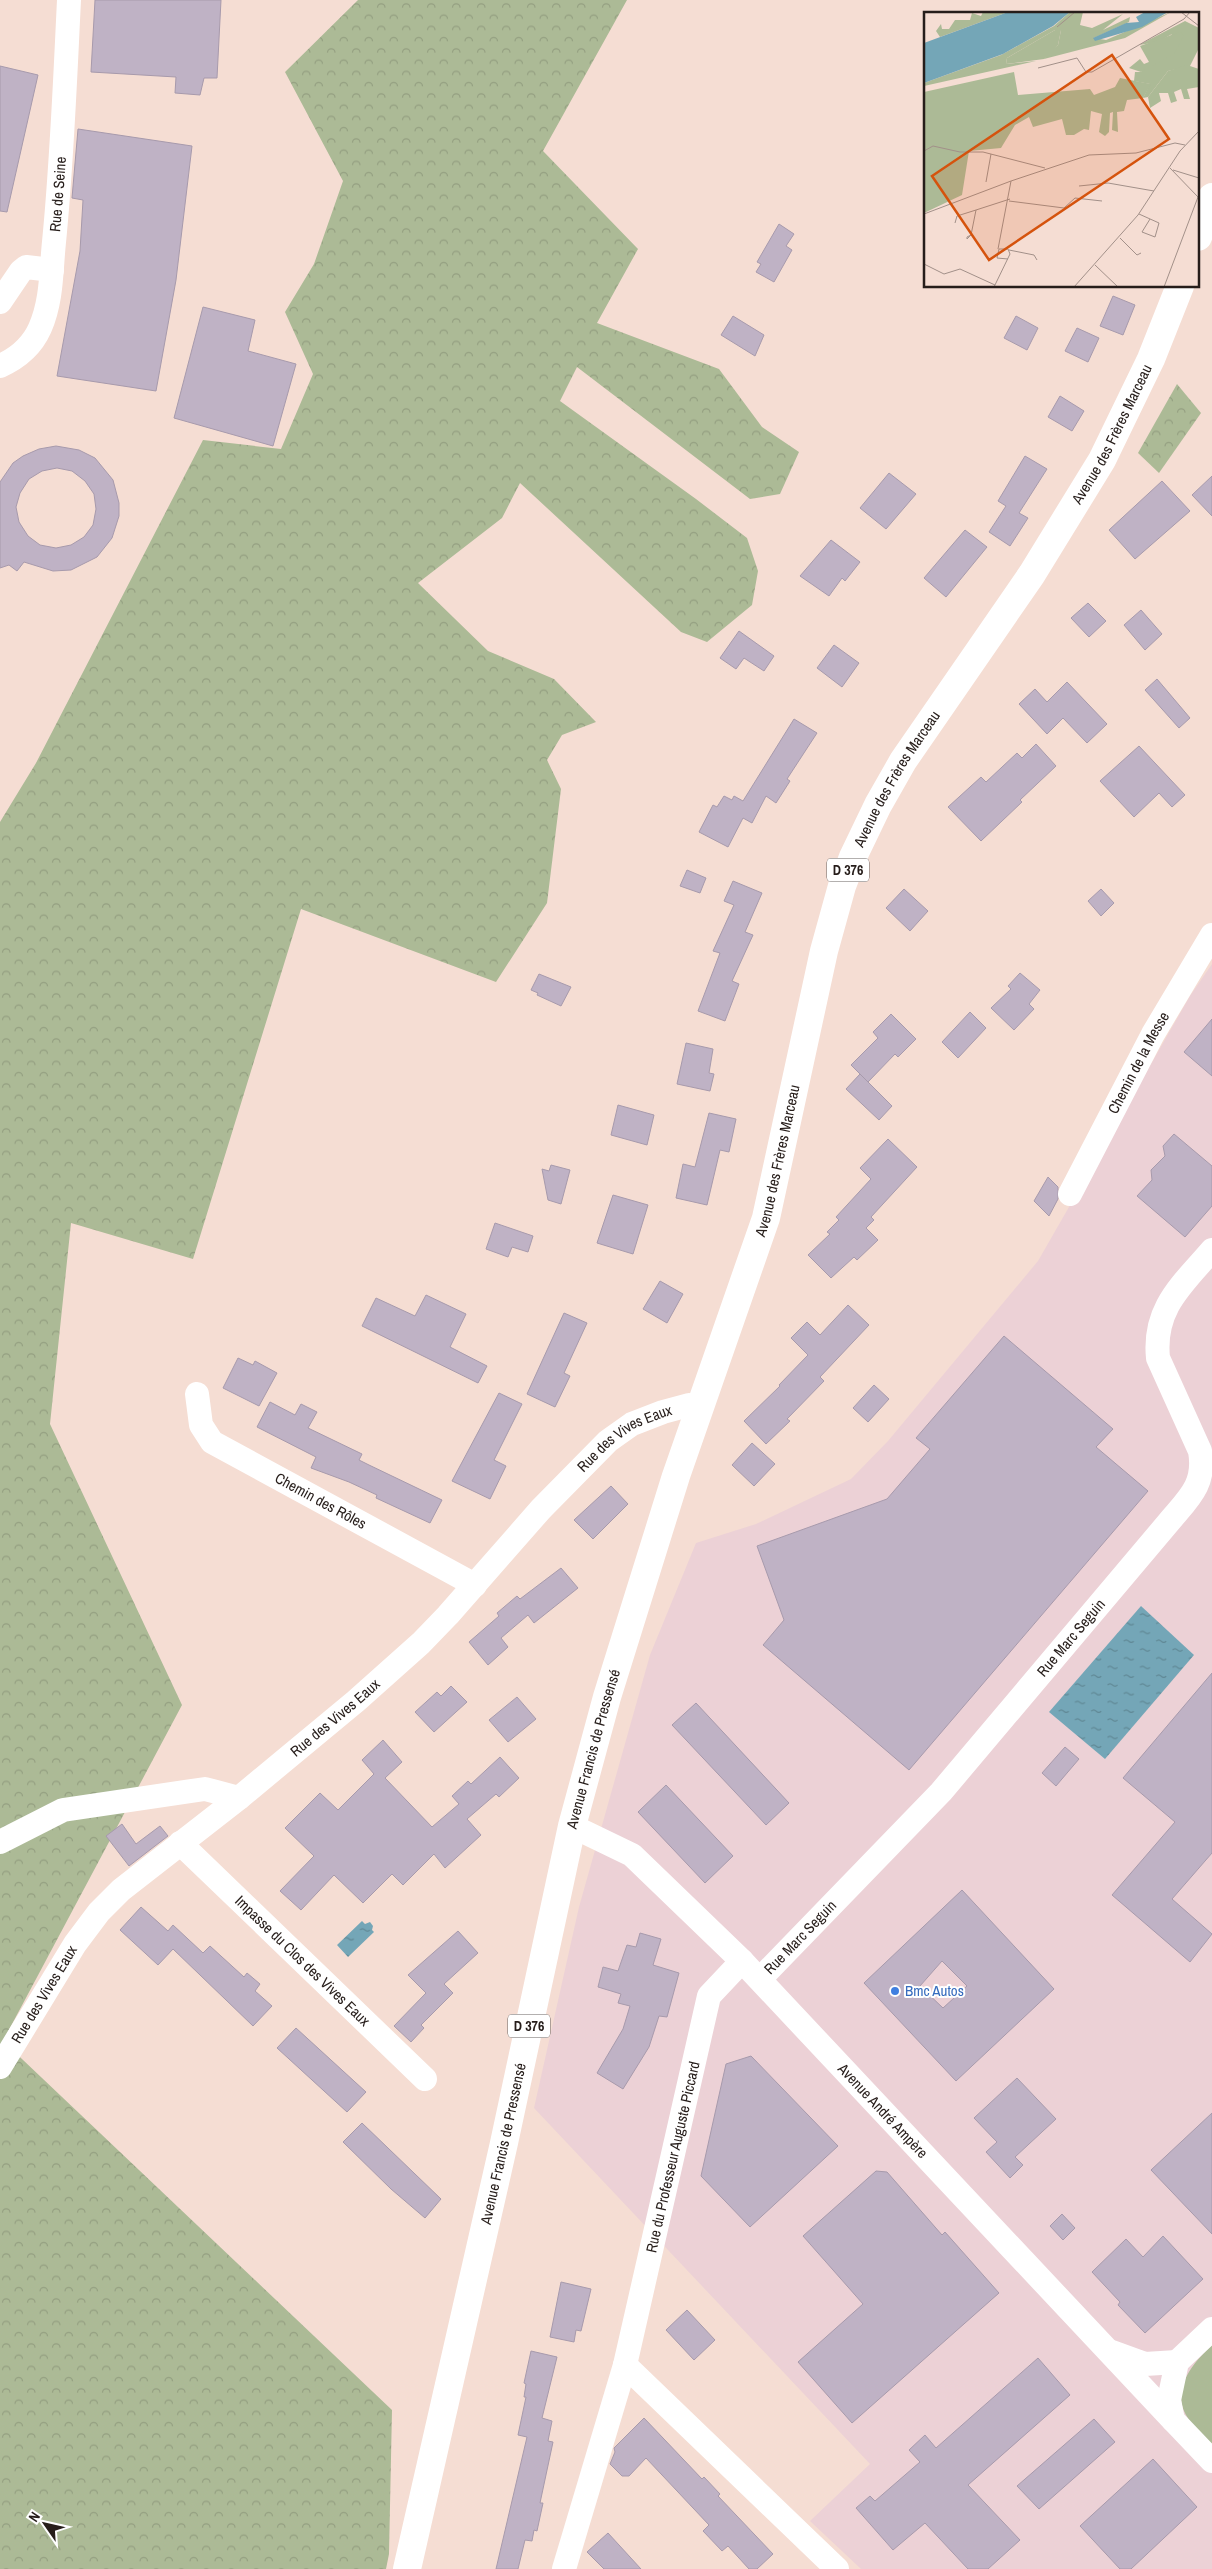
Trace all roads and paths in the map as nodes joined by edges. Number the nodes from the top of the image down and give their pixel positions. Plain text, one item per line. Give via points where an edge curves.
1 (69, 0) edge
2 (1212, 197) edge
3 (1200, 231) edge
4 (52, 270) junction
5 (1179, 288) edge
6 (0, 301) edge
7 (0, 366) edge
8 (1212, 935) edge
9 (1070, 1194) dead end
10 (1212, 1250) edge
11 (197, 1394) dead end
12 (700, 1408) junction
13 (663, 1518) joint
14 (475, 1585) junction
15 (239, 1798) junction
16 (572, 1826) junction
17 (0, 1842) edge
18 (180, 1843) junction
19 (742, 1961) junction
20 (760, 1979) junction
21 (0, 2066) edge
22 (424, 2079) dead end
23 (1212, 2329) edge
24 (1106, 2349) junction
25 (1177, 2362) junction
26 (625, 2365) junction
27 (1173, 2420) junction
28 (1212, 2460) edge
29 (409, 2569) edge
30 (564, 2569) edge
31 (837, 2569) edge

1 - 4 street, Rue de Seine
2 - 3 main road
4 - 6 street via 26,267
4 - 7 street, Rue de Seine via 48,307 40,330 26,350
5 - 12 main road, Avenue des Frères Marceau / D 376 via 1151,359 1102,460 1032,574 903,761 853,857 824,951 766,1218
8 - 9 street, Chemin de la Messe via 1153,1034
10 - 20 street, Rue Marc Seguin via 1162,1313 1157,1345 1158,1358 1200,1451 1203,1466 1199,1483 941,1792
11 - 14 street, Chemin des Rôles via 201,1425 212,1442
12 - 13 main road, Avenue des Frères Marceau / D 376
12 - 14 street, Rue des Vives Eaux via 689,1405 663,1412 632,1424 608,1441 541,1509
13 - 16 main road, Avenue Francis de Pressensé / D 376 via 607,1697
14 - 15 street, Rue des Vives Eaux via 421,1643
15 - 17 street via 205,1789 63,1810
15 - 18 street, Rue des Vives Eaux
16 - 19 street, Avenue André Ampère via 632,1855
16 - 29 main road, Avenue Francis de Pressensé / D 376
18 - 21 street, Rue des Vives Eaux via 99,1912 75,1944
18 - 22 street, Impasse du Clos des Vives Eaux
19 - 20 street, Avenue André Ampère
19 - 26 street, Rue du Professeur Auguste Piccard via 709,1996
20 - 24 street, Avenue André Ampère
23 - 25 street
24 - 25 street via 1145,2364
24 - 27 street, Avenue André Ampère
25 - 27 street via 1169,2400
26 - 30 street, Rue du Professeur Auguste Piccard
26 - 31 street
27 - 28 street, Avenue André Ampère

